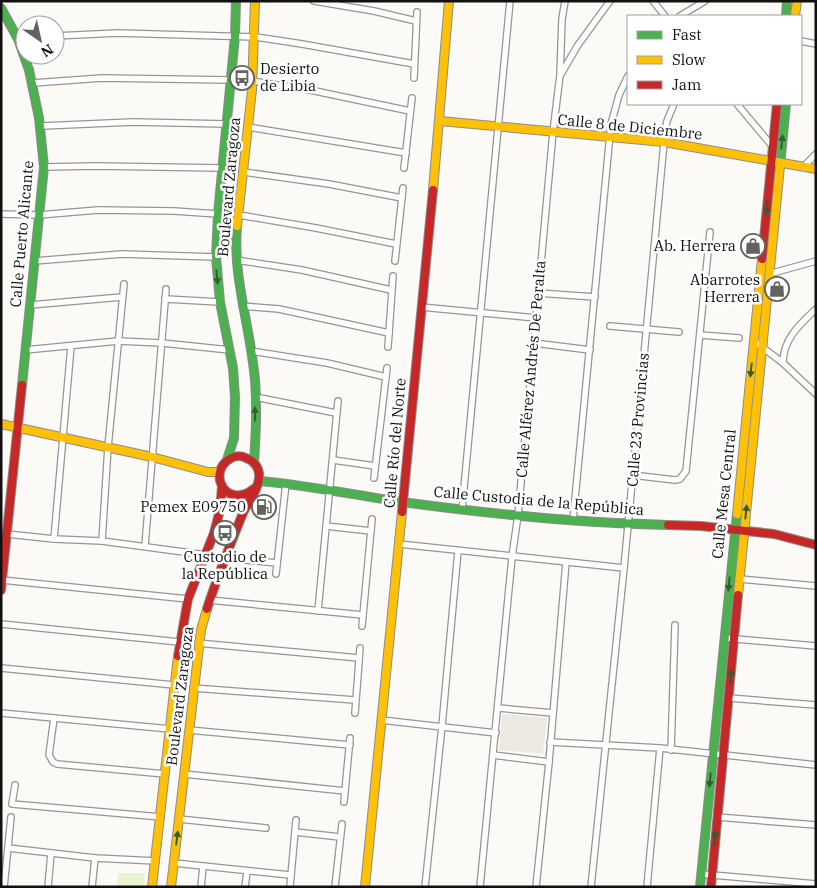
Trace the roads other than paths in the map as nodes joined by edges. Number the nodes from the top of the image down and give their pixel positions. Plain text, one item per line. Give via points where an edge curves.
1 (236, 1) edge
2 (255, 1) edge
3 (314, 1) edge
4 (449, 1) edge
5 (510, 1) edge
6 (565, 1) edge
7 (610, 1) edge
8 (653, 1) edge
9 (705, 1) edge
10 (787, 1) edge
11 (797, 1) edge
12 (1, 8) edge
13 (417, 12) dead end
14 (665, 15) edge
15 (682, 15) edge
16 (786, 15) edge
17 (795, 15) edge
18 (416, 20) junction
19 (15, 29) edge
20 (65, 36) edge
21 (235, 36) junction
22 (256, 37) junction
23 (802, 41) edge
24 (816, 44) edge
25 (414, 64) junction
26 (28, 65) edge
27 (560, 75) junction
28 (414, 78) dead end
29 (627, 78) edge
30 (231, 80) junction
31 (252, 81) junction
32 (33, 83) junction
33 (412, 98) dead end
34 (674, 105) edge
35 (738, 105) edge
36 (777, 105) edge
37 (786, 105) edge
38 (410, 111) junction
39 (440, 121) junction
40 (227, 124) junction
41 (42, 126) junction
42 (248, 127) junction
43 (498, 127) junction
44 (553, 132) junction
45 (611, 137) junction
46 (664, 142) junction
47 (773, 146) junction
48 (406, 153) junction
49 (816, 154) edge
50 (772, 160) junction
51 (780, 162) junction
52 (804, 166) junction
53 (44, 167) junction
54 (223, 168) junction
55 (404, 168) dead end
56 (816, 169) edge
57 (244, 172) junction
58 (403, 188) dead end
59 (402, 198) junction
60 (1, 214) edge
61 (218, 214) junction
62 (39, 215) junction
63 (240, 215) junction
64 (710, 232) dead end
65 (396, 244) junction
66 (216, 257) junction
67 (236, 260) junction
68 (34, 261) junction
69 (395, 261) dead end
70 (816, 261) edge
71 (770, 274) junction
72 (393, 276) dead end
73 (124, 284) dead end
74 (166, 289) dead end
75 (391, 290) junction
76 (538, 293) junction
77 (122, 297) junction
78 (595, 297) junction
79 (165, 299) junction
80 (220, 302) junction
81 (30, 305) junction
82 (242, 306) junction
83 (421, 307) junction
84 (816, 308) edge
85 (481, 313) junction
86 (536, 318) junction
87 (610, 326) dead end
88 (646, 329) junction
89 (679, 332) dead end
90 (389, 333) junction
91 (700, 335) junction
92 (739, 338) dead end
93 (118, 341) junction
94 (754, 341) junction
95 (162, 343) junction
96 (534, 343) junction
97 (71, 346) junction
98 (388, 347) dead end
99 (763, 347) junction
100 (25, 350) junction
101 (230, 350) junction
102 (590, 350) junction
103 (252, 351) junction
104 (783, 363) junction
105 (387, 368) dead end
106 (386, 377) junction
107 (815, 391) edge
108 (255, 397) junction
109 (338, 401) dead end
110 (336, 413) junction
111 (1, 424) edge
112 (18, 428) junction
113 (64, 438) junction
114 (108, 447) junction
115 (152, 457) junction
116 (227, 460) junction
117 (333, 460) junction
118 (254, 463) junction
119 (375, 466) junction
120 (219, 472) junction
121 (632, 475) junction
122 (374, 478) dead end
123 (286, 483) junction
124 (257, 485) junction
125 (222, 486) junction
126 (330, 491) junction
127 (403, 502) junction
128 (462, 509) junction
129 (518, 515) junction
130 (372, 519) dead end
131 (573, 520) junction
132 (628, 524) junction
133 (326, 526) junction
134 (734, 529) junction
135 (371, 531) junction
136 (744, 531) junction
137 (7, 534) junction
138 (54, 540) junction
139 (102, 541) junction
140 (399, 544) junction
141 (816, 545) edge
142 (145, 546) junction
143 (458, 551) junction
144 (206, 555) junction
145 (512, 557) junction
146 (225, 558) junction
147 (566, 562) junction
148 (277, 563) junction
149 (624, 568) junction
150 (276, 574) dead end
151 (740, 579) junction
152 (2, 580) edge
153 (816, 586) edge
154 (1, 590) edge
155 (188, 599) junction
156 (209, 600) junction
157 (318, 611) junction
158 (363, 615) junction
159 (1, 624) edge
160 (675, 625) dead end
161 (362, 626) dead end
162 (725, 638) junction
163 (734, 638) junction
164 (179, 642) junction
165 (198, 643) junction
166 (816, 646) edge
167 (360, 648) dead end
168 (359, 658) junction
169 (1, 668) edge
170 (174, 685) junction
171 (193, 688) junction
172 (729, 698) junction
173 (355, 700) junction
174 (816, 705) edge
175 (498, 708) junction
176 (1, 713) edge
177 (355, 713) dead end
178 (553, 713) junction
179 (54, 718) junction
180 (381, 720) junction
181 (442, 726) junction
182 (170, 729) junction
183 (189, 730) junction
184 (496, 733) junction
185 (550, 742) junction
186 (606, 745) junction
187 (660, 748) junction
188 (671, 750) junction
189 (493, 755) junction
190 (712, 755) junction
191 (724, 756) junction
192 (549, 762) junction
193 (816, 765) edge
194 (165, 774) junction
195 (184, 774) junction
196 (15, 785) dead end
197 (345, 791) junction
198 (344, 802) dead end
199 (11, 817) dead end
200 (162, 817) junction
201 (717, 817) junction
202 (180, 819) junction
203 (296, 820) dead end
204 (342, 824) dead end
205 (816, 825) edge
206 (266, 828) dead end
207 (295, 832) junction
208 (340, 837) junction
209 (8, 848) junction
210 (51, 854) junction
211 (95, 858) junction
212 (156, 861) junction
213 (174, 863) junction
214 (203, 867) junction
215 (247, 872) junction
216 (701, 874) junction
217 (290, 875) junction
218 (712, 875) junction
219 (816, 884) edge
220 (4, 887) edge
221 (48, 887) edge
222 (92, 887) edge
223 (152, 887) edge
224 (171, 887) edge
225 (201, 887) edge
226 (245, 887) edge
227 (290, 887) edge
228 (335, 887) edge
229 (365, 887) edge
230 (425, 887) edge
231 (480, 887) edge
232 (536, 887) edge
233 (591, 887) edge
234 (647, 887) edge
235 (700, 887) edge
236 (711, 887) edge

1 - 21 main road, Boulevard Zaragoza
2 - 22 main road, Boulevard Zaragoza
3 - 18 street
4 - 39 main road, Calle Río del Norte
5 - 43 street
6 - 27 street, Calle Alférez Andrés De Peralta
7 - 27 street
8 - 14 street
9 - 15 street
10 - 16 main road
11 - 17 main road
12 - 19 main road, Calle Puerto Alicante
13 - 18 street
18 - 25 street
20 - 21 street via 118,33
21 - 22 street
21 - 30 main road, Boulevard Zaragoza
22 - 25 street
22 - 31 main road, Boulevard Zaragoza
23 - 24 street
25 - 28 street
26 - 32 main road, Calle Puerto Alicante
27 - 44 street, Calle Alférez Andrés De Peralta
29 - 45 street via 614,110
30 - 32 street via 110,78
30 - 40 main road, Boulevard Zaragoza
31 - 38 street via 334,94
31 - 42 main road, Boulevard Zaragoza
32 - 41 main road, Calle Puerto Alicante
33 - 38 street
34 - 46 street, Calle 23 Provincias
35 - 47 street
36 - 47 main road, Calle Mesa Central
51 -> 37 main road, Calle Mesa Central
38 - 48 street
39 - 43 main road, Calle 8 de Diciembre
39 - 83 main road, Calle Río del Norte
40 - 41 street via 133,122
40 - 54 main road, Boulevard Zaragoza
41 - 53 main road, Calle Puerto Alicante
42 - 48 street
42 - 57 main road, Boulevard Zaragoza
43 - 44 main road, Calle 8 de Diciembre
43 - 85 street
44 - 45 main road, Calle 8 de Diciembre
44 - 76 street, Calle Alférez Andrés De Peralta
45 - 46 main road, Calle 8 de Diciembre
45 - 78 street
46 - 50 main road, Calle 8 de Diciembre
46 - 88 street, Calle 23 Provincias
47 - 50 main road, Calle Mesa Central
48 - 55 street
49 - 52 street
50 - 51 main road, Calle 8 de Diciembre
50 -> 94 main road, Calle Mesa Central
51 - 52 main road, Calle 8 de Diciembre
51 - 71 main road, Calle Mesa Central
52 - 56 main road, Calle 8 de Diciembre
53 - 54 street
53 - 62 main road, Calle Puerto Alicante
54 - 61 main road, Boulevard Zaragoza
57 - 59 street
57 - 63 main road, Boulevard Zaragoza
58 - 59 street
59 - 65 street
60 - 62 street
61 - 62 street via 98,210
61 - 66 main road, Boulevard Zaragoza
62 - 68 main road, Calle Puerto Alicante
63 - 65 street
63 - 67 main road, Boulevard Zaragoza
64 - 91 street
65 - 69 street
66 - 68 street via 122,254
66 -> 80 main road, Boulevard Zaragoza
67 - 75 street via 302,270
67 - 82 main road, Boulevard Zaragoza
68 - 81 main road, Calle Puerto Alicante
70 - 71 street
71 - 99 main road, Calle Mesa Central
72 - 75 street
73 - 77 street
74 - 79 street
75 - 90 street
76 - 78 street
76 - 86 street, Calle Alférez Andrés De Peralta
77 - 81 street
77 - 93 street
78 - 102 street
79 - 80 street
79 - 95 street
80 - 101 main road, Boulevard Zaragoza
81 - 100 main road, Calle Puerto Alicante
82 - 90 street via 279,309
82 - 103 main road, Boulevard Zaragoza
83 - 85 street
83 - 127 main road, Calle Río del Norte
84 - 104 street via 793,332 785,347
85 - 86 street
85 - 128 street
86 - 96 street, Calle Alférez Andrés De Peralta
87 - 88 street
88 - 89 street
88 - 121 street, Calle 23 Provincias
90 - 98 street
91 - 92 street
91 - 121 street via 684,476 675,480
93 - 95 street
93 - 97 street
93 - 114 street
94 - 99 street
94 -> 134 main road, Calle Mesa Central
95 - 101 street
95 - 115 street
96 - 102 street
96 - 129 street, Calle Alférez Andrés De Peralta
97 - 100 street
97 - 113 street
99 - 104 street
136 -> 99 main road, Calle Mesa Central
100 - 112 main road, Calle Puerto Alicante
101 - 116 main road, Boulevard Zaragoza via 235,422
102 - 131 street
103 - 106 street via 327,363
103 - 108 main road, Boulevard Zaragoza
104 - 107 street
105 - 106 street
106 - 119 street
108 - 110 street
118 -> 108 main road, Boulevard Zaragoza
109 - 110 street
110 - 117 street
111 - 112 main road
112 - 113 main road
112 - 137 main road, Calle Puerto Alicante
113 - 114 main road
113 - 138 street
114 - 115 main road
114 - 139 street
115 - 120 main road
115 - 142 street
116 - 118 main road via 238,456
116 - 120 main road
117 - 119 street
117 - 126 street
118 - 124 main road via 259,471
119 - 122 street
120 - 125 main road
121 - 132 street, Calle 23 Provincias
123 - 124 main road, Calle Custodia de la República
123 - 126 main road, Calle Custodia de la República
123 - 148 street
124 - 125 main road via 248,494 236,496
124 - 146 main road, Boulevard Zaragoza
125 - 144 main road, Boulevard Zaragoza via 220,510
126 - 127 main road, Calle Custodia de la República
126 - 133 street
127 - 128 main road, Calle Custodia de la República
127 - 140 main road, Calle Río del Norte
128 - 129 main road, Calle Custodia de la República
129 - 131 main road, Calle Custodia de la República
129 - 145 street, Calle Alférez Andrés De Peralta
130 - 135 street
131 - 132 main road, Calle Custodia de la República
132 - 134 main road, Calle Custodia de la República
132 - 149 street, Calle 23 Provincias
133 - 135 street
133 - 157 street
134 - 136 main road, Calle Custodia de la República
134 -> 162 main road, Calle Mesa Central
135 - 158 street
136 - 141 main road, Calle Custodia de la República via 774,534
136 - 151 main road, Calle Mesa Central
137 - 138 street
137 - 152 main road, Calle Puerto Alicante
138 - 139 street
139 - 142 street
140 - 143 street
140 - 180 main road, Calle Río del Norte
142 - 144 street
143 - 145 street
143 - 181 street
144 - 155 main road, Boulevard Zaragoza
145 - 147 street
145 - 175 street, Calle Alférez Andrés De Peralta
146 - 148 street
146 - 156 main road, Boulevard Zaragoza
147 - 149 street
147 - 178 street
148 - 150 street
149 - 186 street, Calle 23 Provincias
151 - 153 street
151 - 163 main road, Calle Mesa Central
152 - 154 main road, Calle Puerto Alicante
152 - 155 street
155 - 164 main road, Boulevard Zaragoza
156 - 157 street
156 - 165 main road, Boulevard Zaragoza
157 - 158 street
158 - 161 street
159 - 164 street
160 - 188 street
162 - 163 street
162 - 190 main road, Calle Mesa Central
163 - 166 street
172 -> 163 main road, Calle Mesa Central
164 - 170 main road, Boulevard Zaragoza
165 - 168 street
165 - 171 main road, Boulevard Zaragoza
167 - 168 street
168 - 173 street
169 - 170 street
170 - 182 main road, Boulevard Zaragoza
171 - 173 street
171 - 183 main road, Boulevard Zaragoza
172 - 174 street
172 - 191 main road, Calle Mesa Central
173 - 177 street
175 - 178 street
175 - 184 street, Calle Alférez Andrés De Peralta
176 - 179 street
178 - 185 street
179 - 182 street
179 - 194 street via 49,755 52,762
180 - 181 street
180 - 229 main road, Calle Río del Norte
181 - 184 street
181 - 230 street
182 - 194 main road, Boulevard Zaragoza
183 - 195 main road, Boulevard Zaragoza
183 - 197 street via 350,742
184 - 189 street, Calle Alférez Andrés De Peralta
185 - 186 street
185 - 192 street
186 - 187 street
186 - 233 street, Calle 23 Provincias
187 - 188 street
187 - 234 street
188 - 190 street
189 - 192 street
189 - 231 street, Calle Alférez Andrés De Peralta
190 - 191 street
190 -> 216 main road, Calle Mesa Central
191 - 193 street
191 - 201 main road, Calle Mesa Central
192 - 232 street
194 - 200 main road, Boulevard Zaragoza
195 - 197 street
195 - 202 main road, Boulevard Zaragoza
196 - 200 street via 12,804
197 - 198 street
199 - 209 street
200 - 212 main road, Boulevard Zaragoza
201 - 205 street
218 -> 201 main road, Calle Mesa Central
202 - 206 street
213 -> 202 main road, Boulevard Zaragoza
203 - 207 street
204 - 208 street
207 - 208 street
207 - 217 street
208 - 228 street
209 - 210 street
209 - 220 street
210 - 211 street
210 - 221 street
211 - 212 street
211 - 222 street
212 - 223 main road, Boulevard Zaragoza
213 - 214 street
213 - 224 main road, Boulevard Zaragoza
214 - 215 street
214 - 225 street
215 - 217 street
215 - 226 street
216 - 218 street
216 - 235 main road, Calle Mesa Central
217 - 227 street
218 - 219 street
218 - 236 main road, Calle Mesa Central

